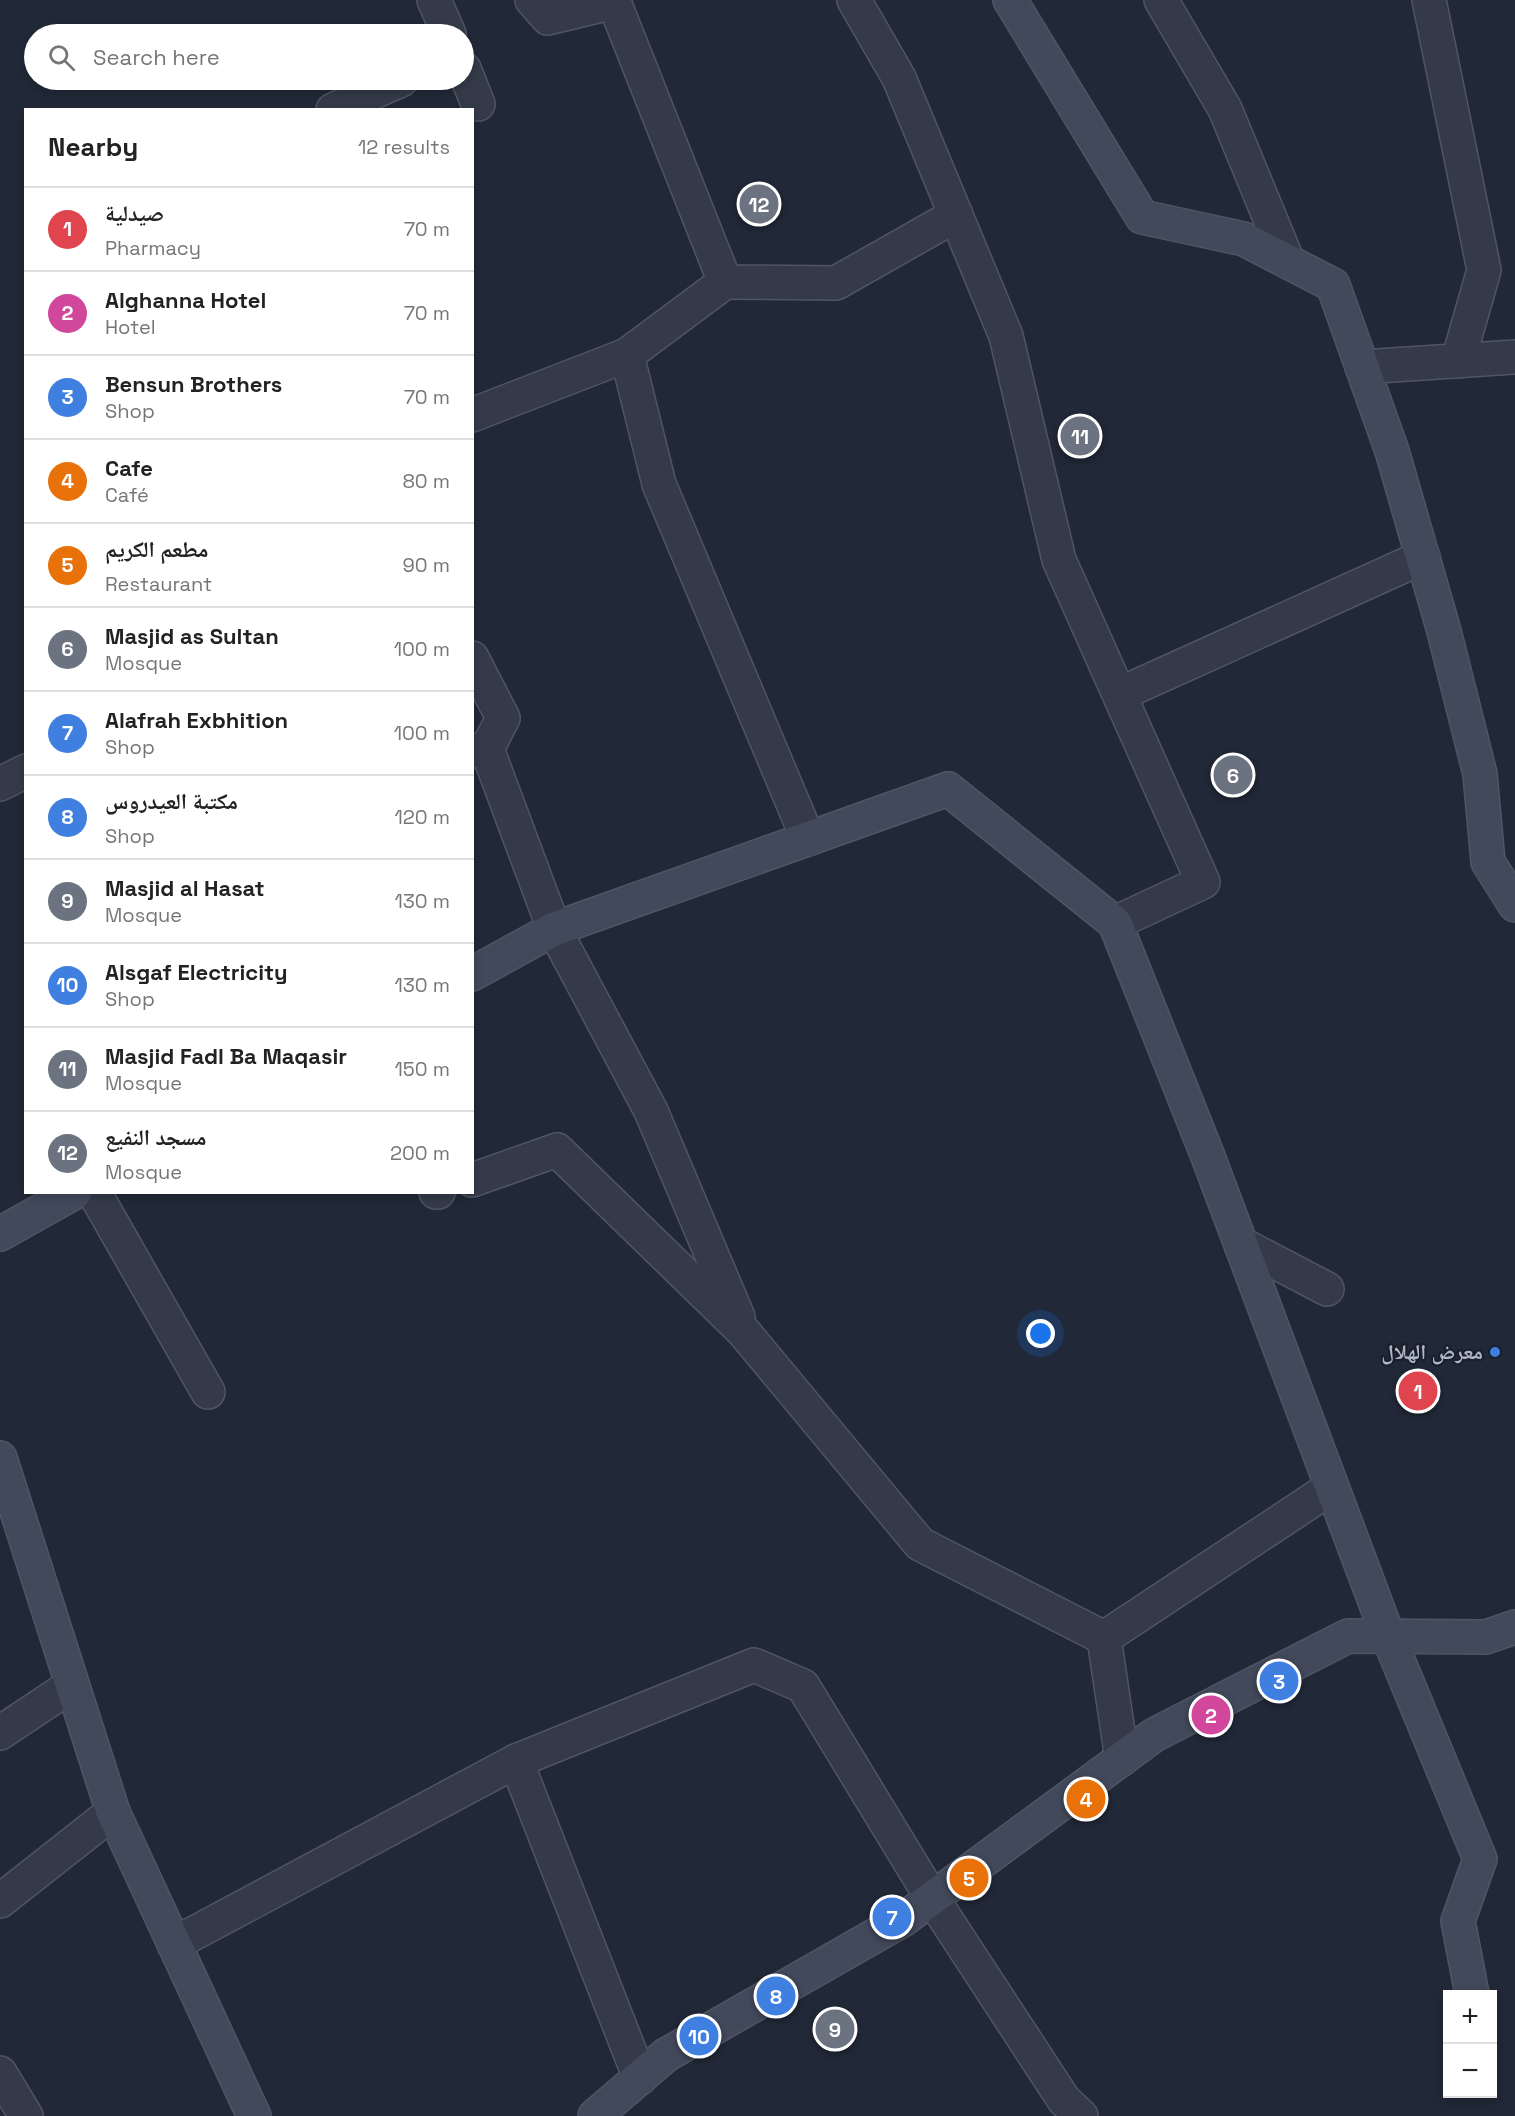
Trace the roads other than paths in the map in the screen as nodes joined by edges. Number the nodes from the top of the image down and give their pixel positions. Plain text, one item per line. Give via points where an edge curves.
1 (434, 0) edge
2 (532, 0) edge
3 (854, 0) edge
4 (1010, 0) edge
5 (1161, 0) edge
6 (1429, 0) edge
7 (616, 1) edge
8 (445, 24) edge
9 (472, 90) edge
10 (385, 94) edge
11 (478, 104) dead end
12 (340, 108) edge
13 (956, 215) junction
14 (1288, 262) junction
15 (725, 282) junction
16 (627, 355) junction
17 (1515, 357) edge
18 (1458, 361) junction
19 (1362, 367) junction
20 (474, 414) edge
21 (1423, 558) junction
22 (474, 662) edge
23 (1120, 694) junction
24 (480, 750) edge
25 (24, 772) edge
26 (0, 784) edge
27 (808, 839) junction
28 (1515, 905) edge
29 (1115, 923) junction
30 (554, 929) junction
31 (474, 973) edge
32 (474, 1179) edge
33 (71, 1194) edge
34 (95, 1194) edge
35 (0, 1234) edge
36 (1241, 1244) junction
37 (1328, 1289) dead end
38 (743, 1330) junction
39 (208, 1392) dead end
40 (0, 1458) edge
41 (1332, 1488) junction
42 (1515, 1627) edge
43 (1388, 1636) junction
44 (1104, 1638) junction
45 (72, 1685) junction
46 (0, 1732) edge
47 (1122, 1759) junction
48 (516, 1761) junction
49 (113, 1812) junction
50 (932, 1898) junction
51 (0, 1901) edge
52 (174, 1944) junction
53 (1471, 1990) edge
54 (0, 2073) edge
55 (640, 2078) junction
56 (26, 2116) edge
57 (254, 2116) edge
58 (595, 2116) edge
59 (1081, 2116) edge

1 - 8 street
2 - 7 street via 548,18
3 - 13 street via 899,78
4 - 14 street via 1142,217 1244,239
5 - 14 street via 1226,109
6 - 18 street via 1484,270
7 - 15 street
9 - 11 street
10 - 12 street
13 - 15 street via 836,283
13 - 23 street via 1006,336 1059,560
14 - 19 street via 1333,285
15 - 16 street
16 - 20 street
16 - 27 street via 659,484
17 - 18 street
18 - 19 street
19 - 21 street via 1392,451
21 - 23 street
21 - 28 street via 1480,774 1488,862
22 - 24 street via 503,718
23 - 29 street via 1203,882
24 - 30 street
25 - 26 street
27 - 29 street via 948,789
27 - 30 street
29 - 36 street
30 - 31 street
30 - 38 street via 651,1111
32 - 38 street via 557,1150
33 - 35 street
34 - 39 street
36 - 37 street
36 - 41 street
38 - 44 street via 920,1544
40 - 45 street
41 - 43 street
41 - 44 street
42 - 43 street via 1486,1638
43 - 47 street via 1348,1636 1154,1735
43 - 53 street via 1480,1859 1458,1921
44 - 47 street
45 - 46 street
45 - 49 street
47 - 50 street
48 - 50 street via 754,1665 803,1686
48 - 52 street
48 - 55 street
49 - 51 street
49 - 52 street
50 - 55 street via 904,1919 666,2055
50 - 59 street via 1064,2100
52 - 57 street
54 - 56 street
55 - 58 street

